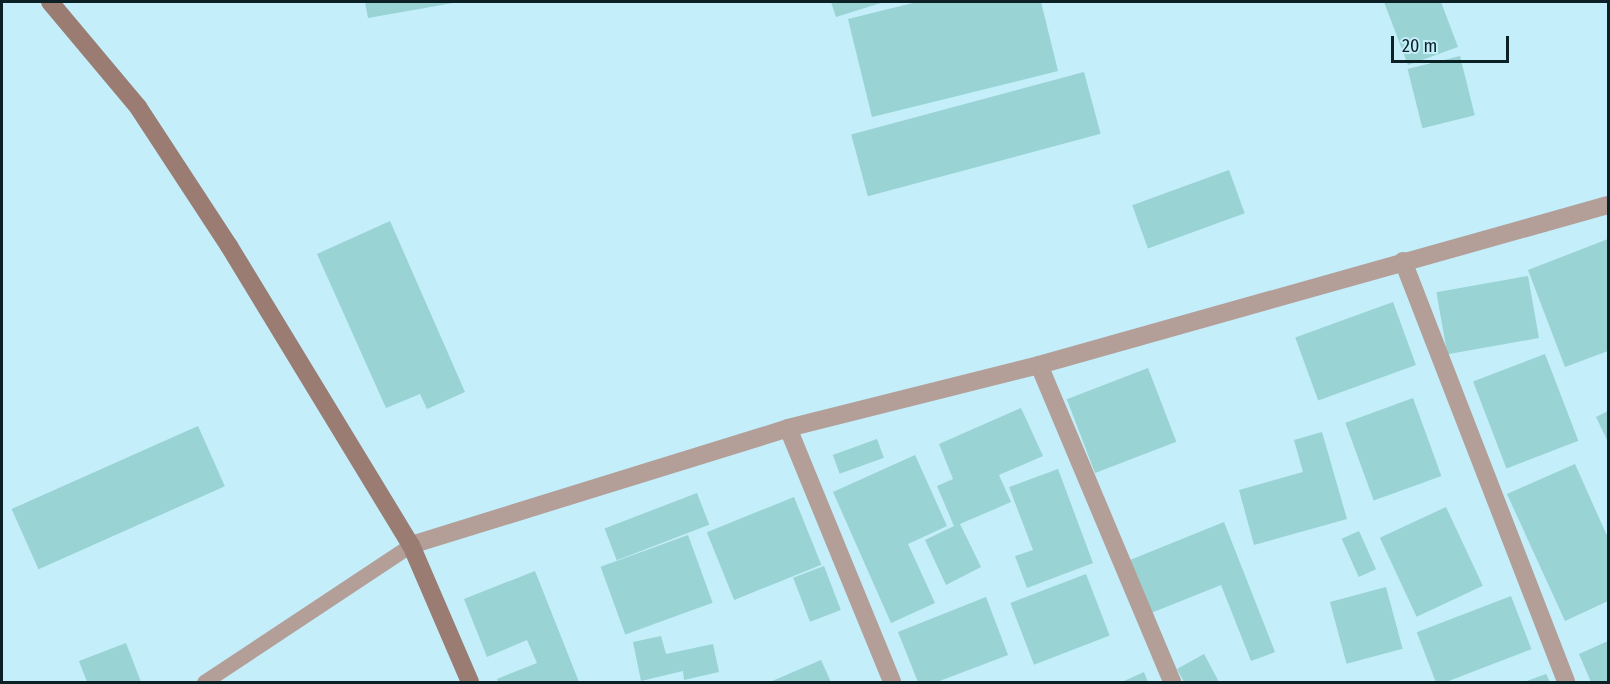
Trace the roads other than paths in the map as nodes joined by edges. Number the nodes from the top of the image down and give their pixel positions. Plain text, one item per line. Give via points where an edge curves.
1 (50, 2) edge
2 (1608, 205) edge
3 (1403, 261) junction
4 (1039, 364) junction
5 (788, 428) junction
6 (411, 546) junction
7 (204, 682) edge
8 (470, 682) edge
9 (892, 682) edge
10 (1172, 682) edge
11 (1566, 682) edge

1 - 6 main road via 151,127
2 - 3 street
3 - 4 street
3 - 11 street
4 - 5 street
4 - 10 street
5 - 6 street
5 - 9 street
6 - 7 lane
6 - 8 main road

